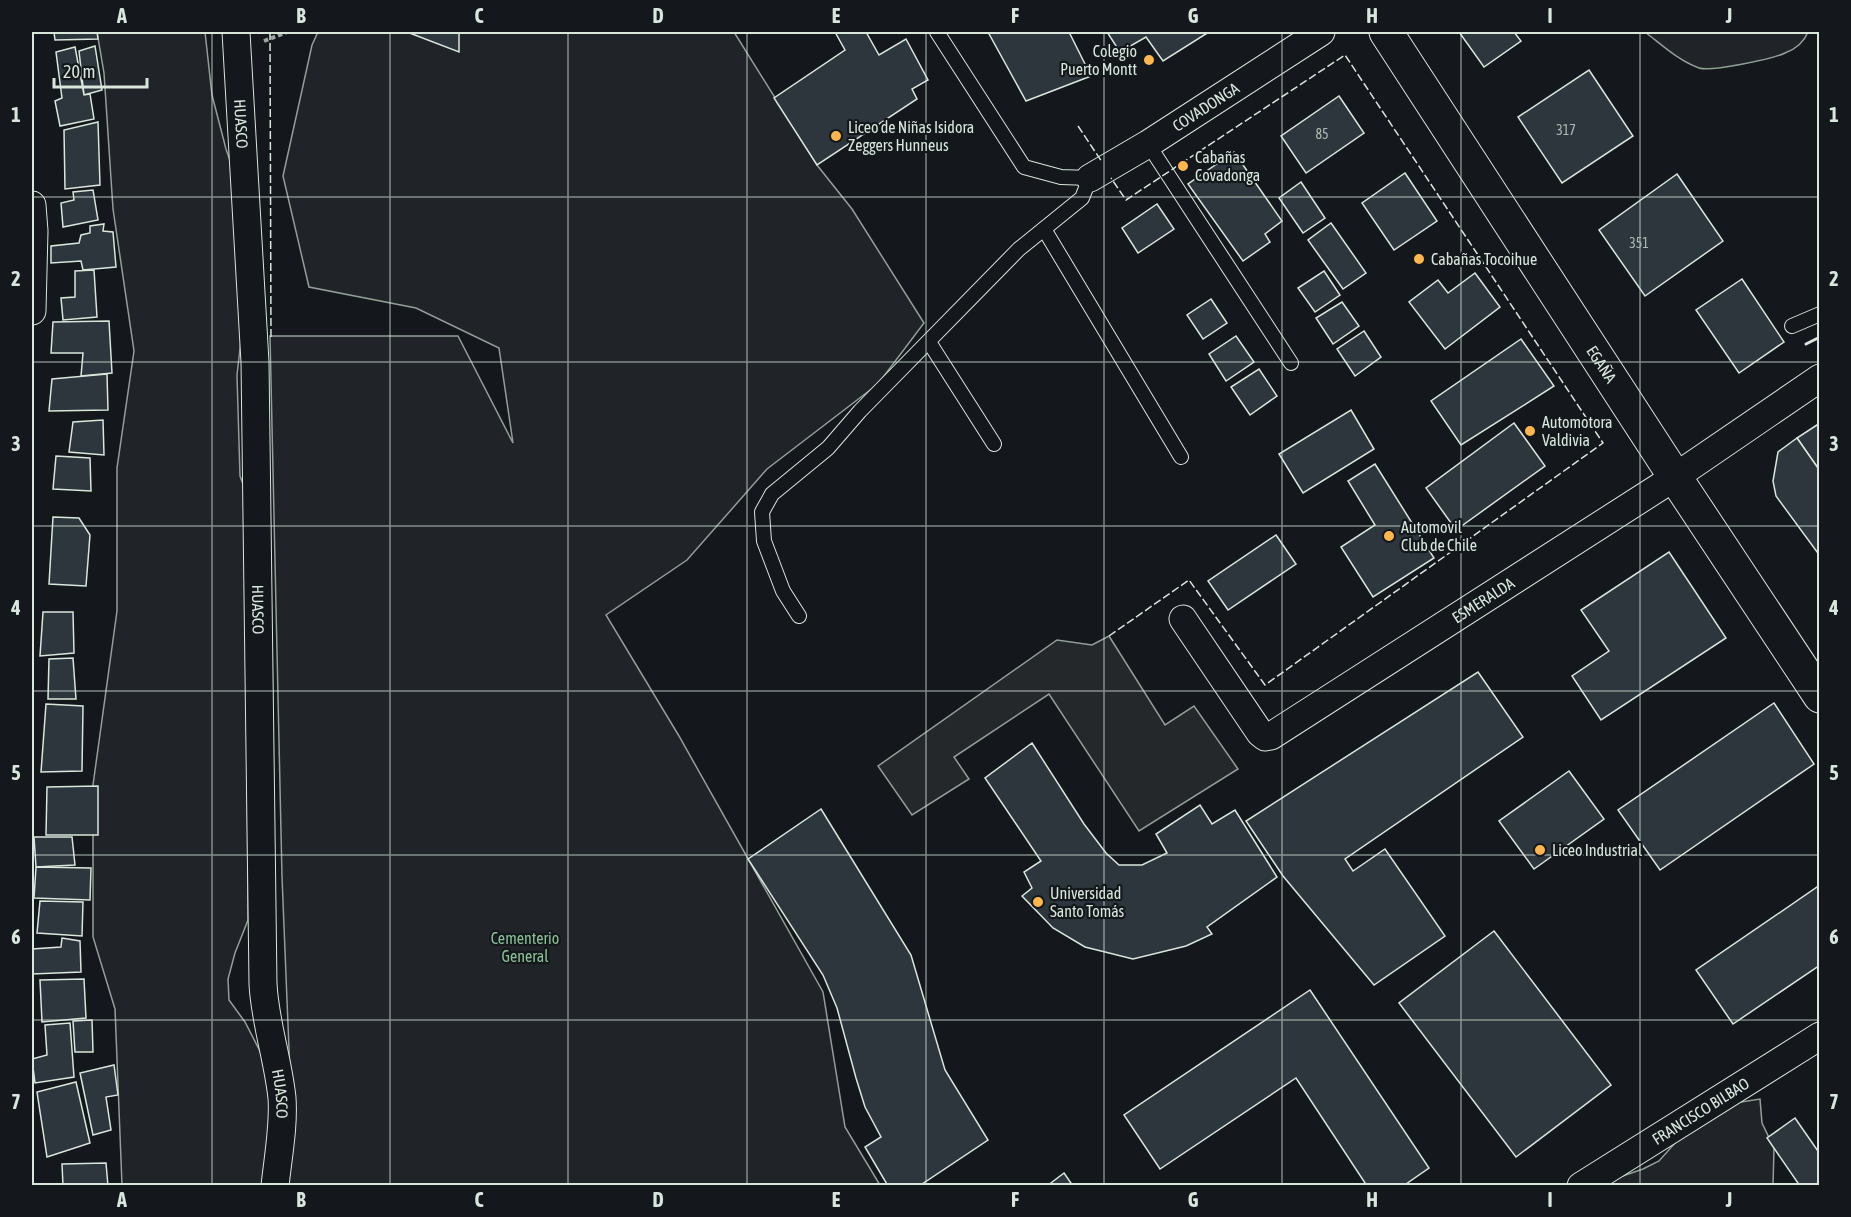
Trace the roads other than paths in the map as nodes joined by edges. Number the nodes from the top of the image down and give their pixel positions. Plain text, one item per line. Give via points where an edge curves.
1 (236, 32) edge
2 (937, 32) edge
3 (1321, 32) edge
4 (1386, 32) edge
5 (1148, 144) junction
6 (1090, 178) junction
7 (32, 205) edge
8 (1044, 229) junction
9 (32, 311) edge
10 (1820, 315) edge
11 (1792, 326) dead end
12 (929, 342) junction
13 (1291, 363) dead end
14 (1820, 378) edge
15 (994, 444) dead end
16 (1181, 458) dead end
17 (1675, 477) junction
18 (799, 616) dead end
19 (1183, 619) dead end
20 (1820, 696) edge
21 (1820, 1036) edge
22 (275, 1185) edge
23 (1581, 1185) edge

1 - 22 street, HUASCO via 255,362 263,984 282,1101
2 - 6 lane via 1024,167 1061,177
3 - 5 street, COVADONGA
4 - 17 main road, EGAÑA
5 - 6 street, COVADONGA
5 - 13 lane
6 - 8 lane via 1082,198
7 - 9 street
8 - 12 lane via 1019,249
8 - 16 lane
10 - 11 lane
12 - 15 lane
12 - 18 lane via 828,448 772,494 762,512 764,541 771,563
14 - 17 street, ESMERALDA
17 - 19 street, ESMERALDA via 1271,736 1260,733
17 - 20 main road, EGAÑA
21 - 23 street, FRANCISCO BILBAO

